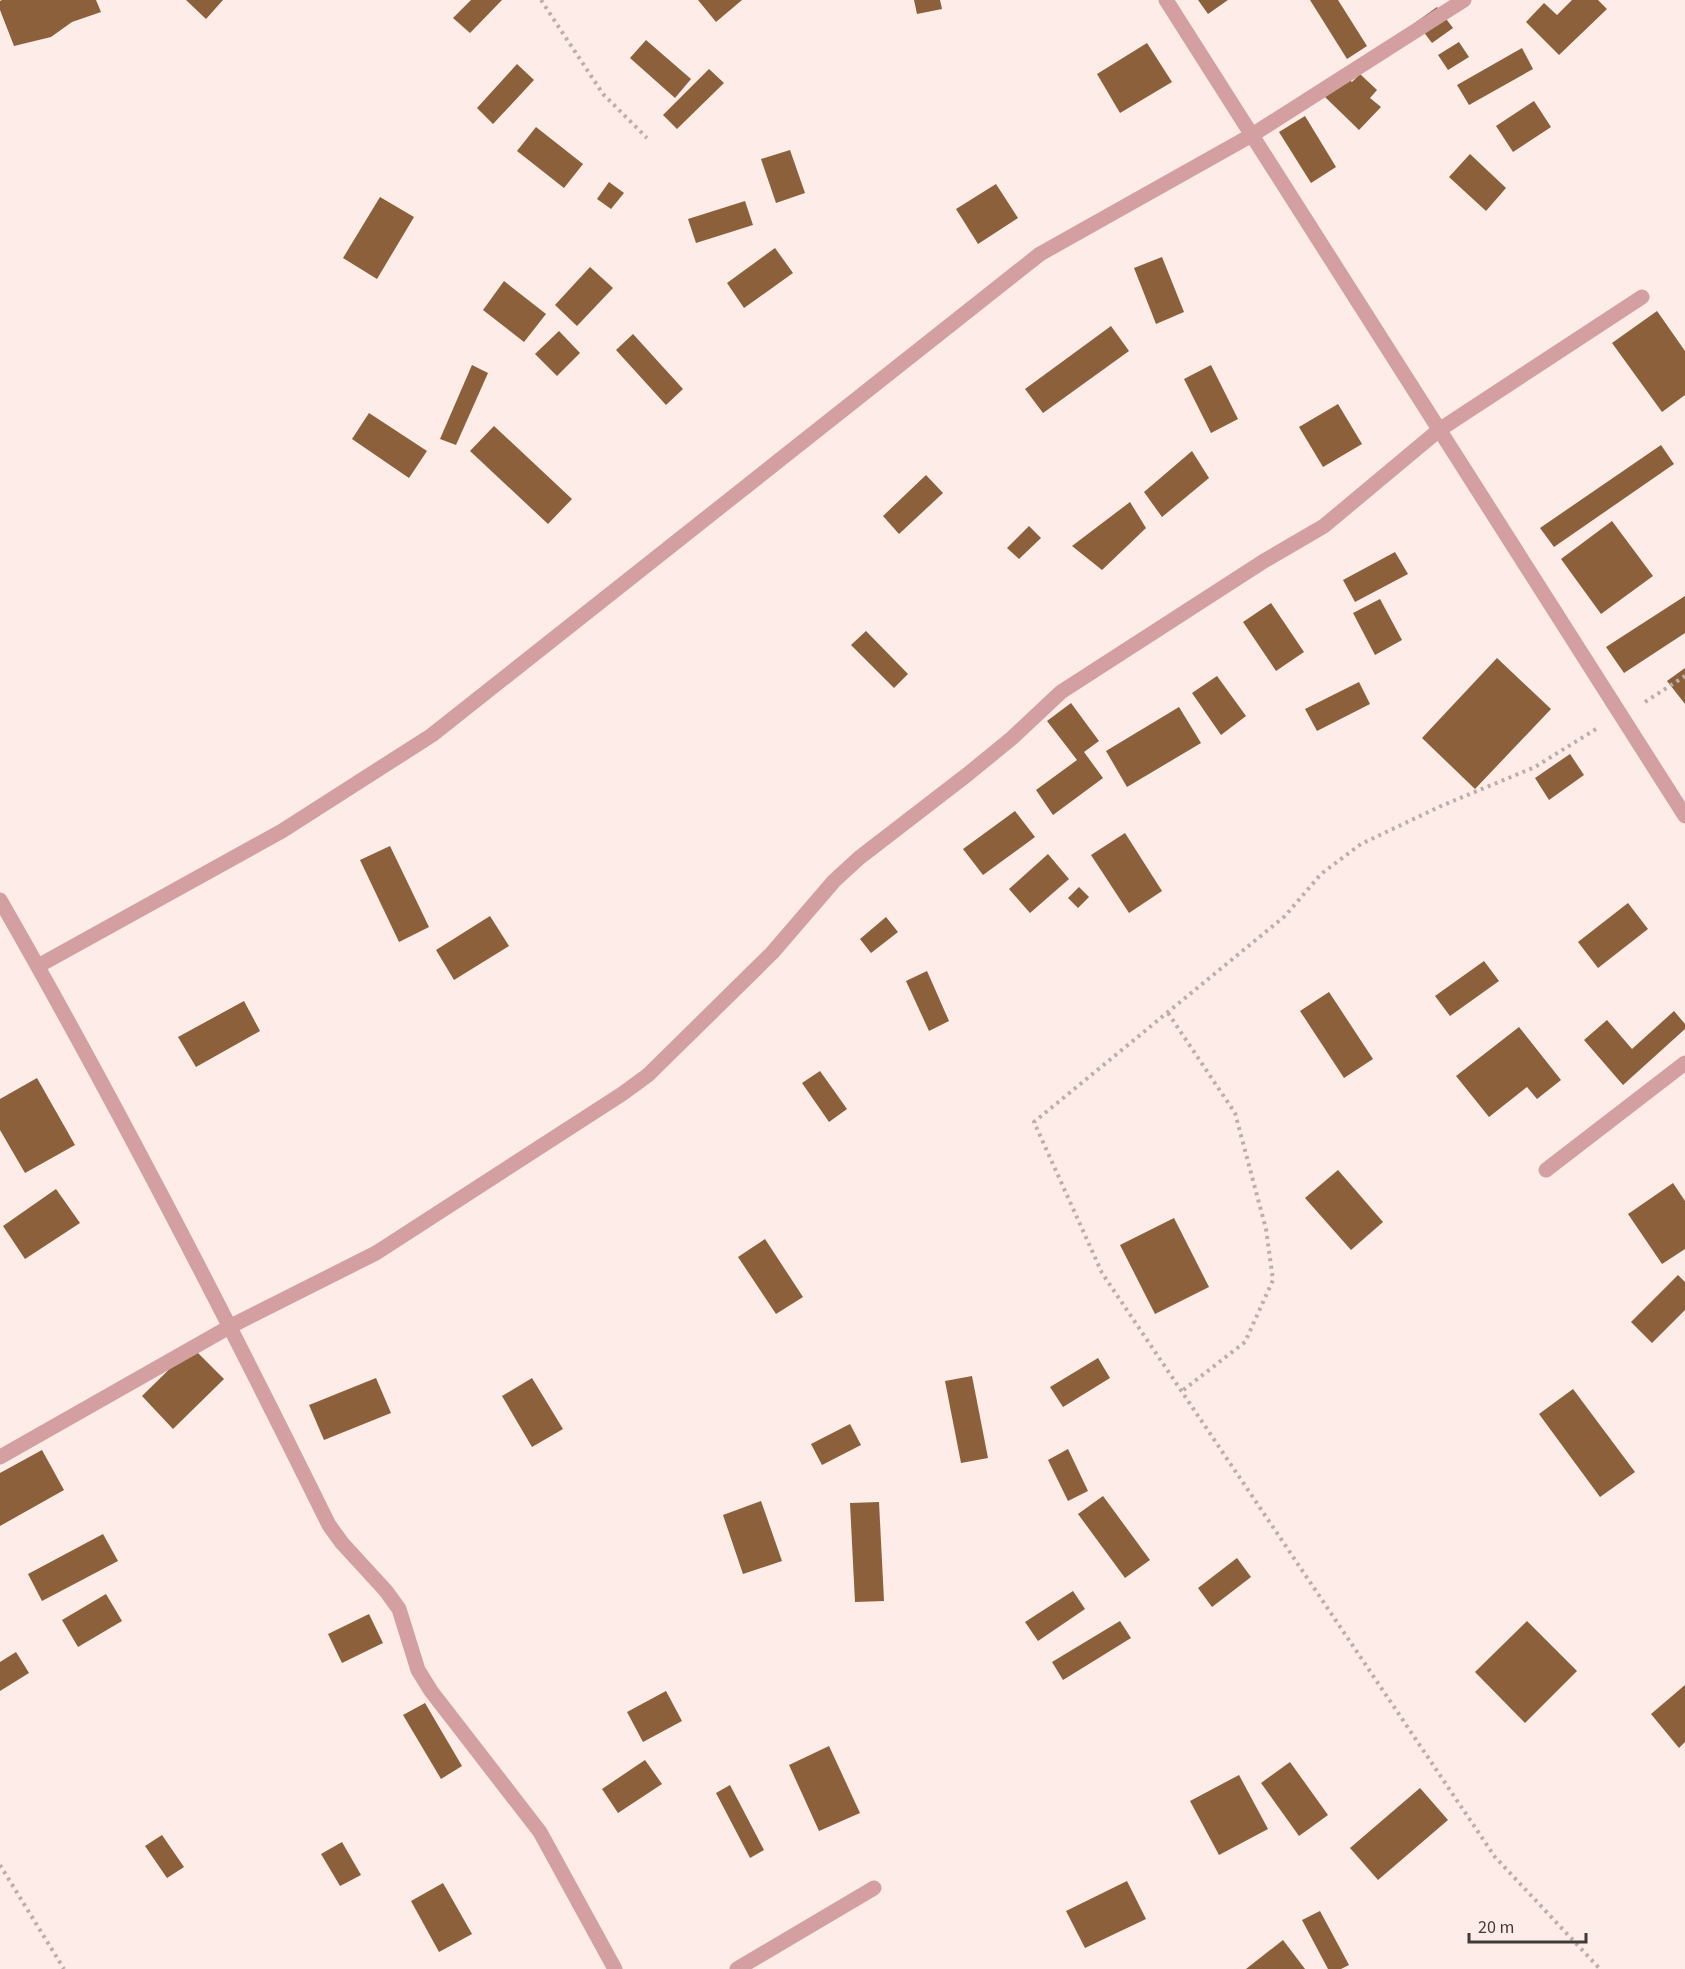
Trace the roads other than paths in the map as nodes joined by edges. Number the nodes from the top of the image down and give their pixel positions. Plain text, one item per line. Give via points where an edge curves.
1 (1166, 0) edge
2 (1464, 0) edge
3 (1252, 135) junction
4 (1642, 297) dead end
5 (1439, 430) junction
6 (1685, 816) edge
7 (0, 900) edge
8 (38, 966) junction
9 (1685, 1064) edge
10 (1546, 1170) dead end
11 (231, 1326) junction
12 (0, 1457) edge
13 (874, 1888) dead end
14 (615, 1969) edge
15 (737, 1969) edge

1 - 3 street
2 - 3 street
3 - 5 street
3 - 8 street via 1040,254 432,735 282,831
4 - 5 street
5 - 6 street
5 - 11 street via 1324,526 1061,692 1012,738 834,881 772,953 648,1075 376,1253
7 - 8 street
8 - 11 street
9 - 10 street
11 - 12 street
11 - 14 street via 329,1525 399,1609 418,1670 540,1832
13 - 15 street

